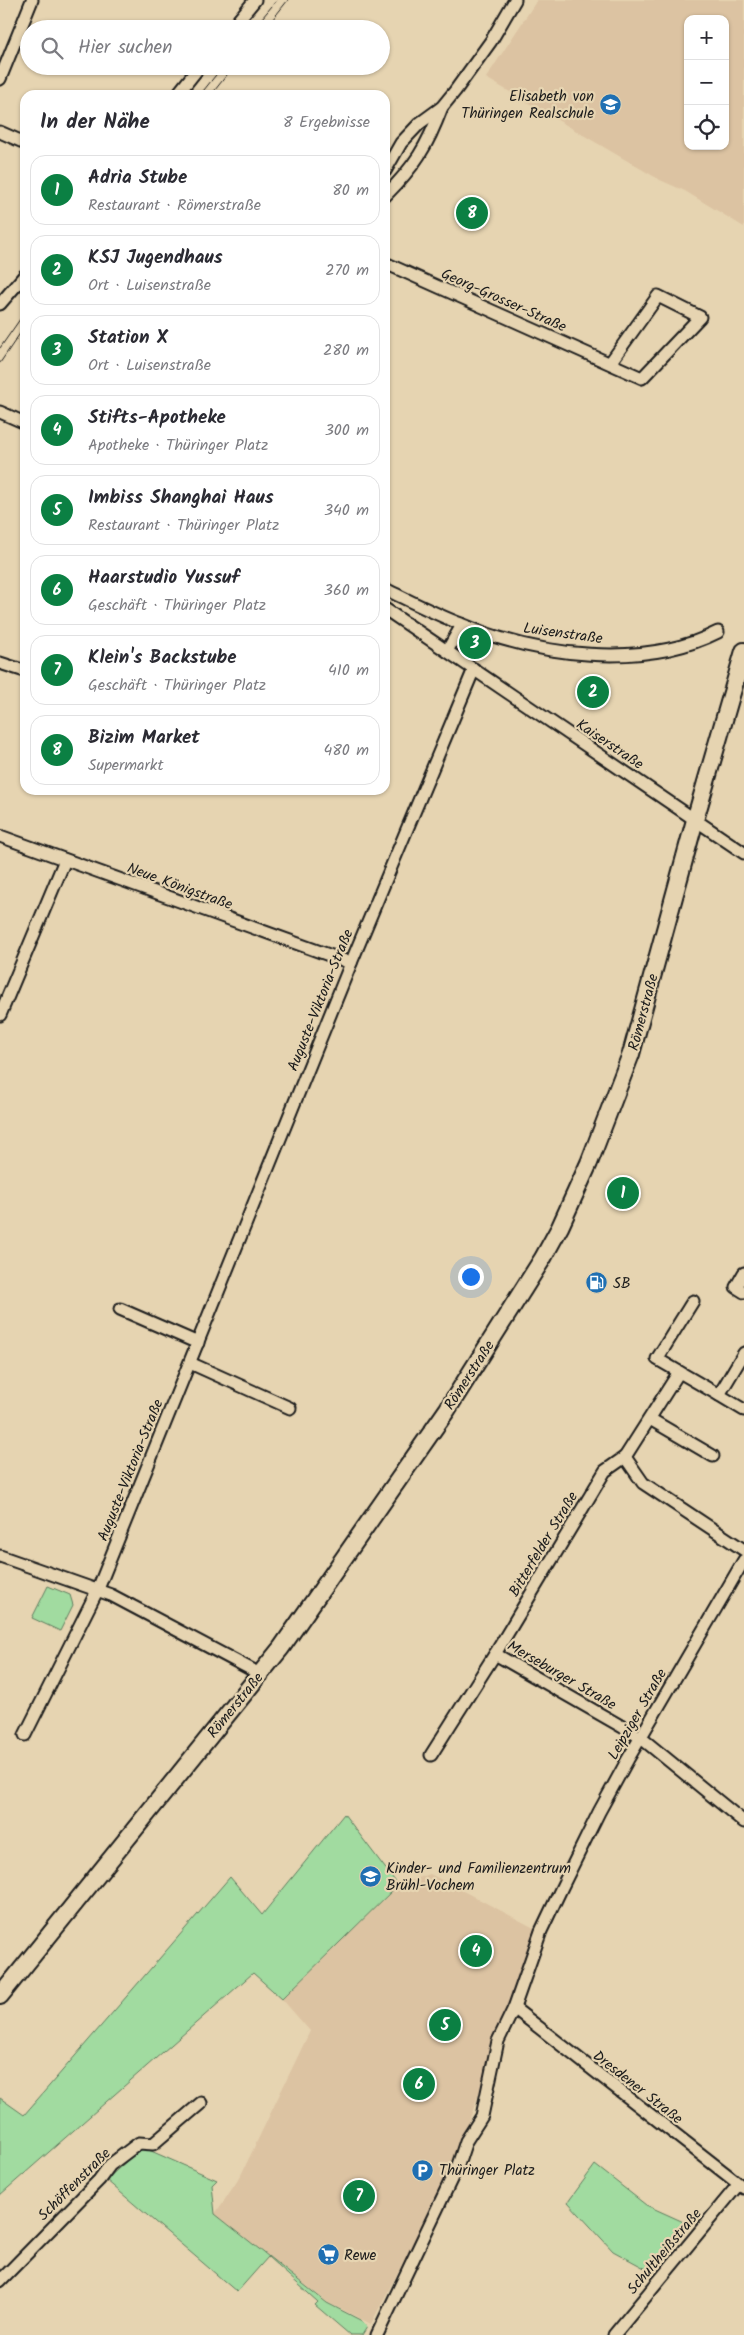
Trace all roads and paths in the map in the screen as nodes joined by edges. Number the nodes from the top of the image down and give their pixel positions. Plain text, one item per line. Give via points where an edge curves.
1 (32, 0) edge
2 (255, 0) edge
3 (515, 0) edge
4 (24, 20) edge
5 (238, 20) edge
6 (20, 30) edge
7 (193, 75) edge
8 (0, 79) edge
9 (181, 90) edge
10 (442, 107) junction
11 (0, 132) edge
12 (20, 141) edge
13 (390, 162) edge
14 (390, 191) edge
15 (390, 265) edge
16 (20, 281) edge
17 (0, 304) edge
18 (610, 364) junction
19 (0, 412) edge
20 (20, 421) edge
21 (390, 591) edge
22 (390, 612) edge
23 (462, 625) junction
24 (718, 632) dead end
25 (448, 651) junction
26 (744, 651) edge
27 (0, 663) edge
28 (20, 669) edge
29 (474, 669) junction
30 (695, 820) junction
31 (0, 836) edge
32 (744, 853) edge
33 (65, 860) junction
34 (351, 964) junction
35 (0, 1015) edge
36 (744, 1273) edge
37 (740, 1289) edge
38 (693, 1301) dead end
39 (120, 1309) dead end
40 (198, 1343) junction
41 (744, 1353) edge
42 (190, 1363) junction
43 (679, 1372) junction
44 (719, 1394) junction
45 (290, 1408) dead end
46 (744, 1410) edge
47 (650, 1419) junction
48 (713, 1456) dead end
49 (625, 1457) junction
50 (744, 1550) edge
51 (0, 1556) edge
52 (744, 1560) edge
53 (98, 1589) junction
54 (495, 1654) junction
55 (260, 1674) junction
56 (25, 1735) dead end
57 (640, 1737) junction
58 (431, 1755) dead end
59 (744, 1822) edge
60 (0, 1996) edge
61 (514, 2008) junction
62 (200, 2103) dead end
63 (741, 2187) edge
64 (0, 2281) edge
65 (377, 2335) edge
66 (614, 2335) edge

1 - 4 street
2 - 5 street
3 - 10 street via 491,41
6 - 8 street
7 - 9 street
10 - 13 street via 401,143
10 - 14 street via 418,160
11 - 12 street
15 - 18 street, Georg-Grosser-Straße
16 - 17 street
18 - 18 street, Georg-Grosser-Straße via 642,378 700,317 658,296
19 - 20 street
21 - 23 street, Luisenstraße
22 - 25 street, Kaiserstraße
23 - 24 street, Luisenstraße via 519,642 591,655 658,652 698,642
23 - 25 street
25 - 29 street, Kaiserstraße
26 - 30 main road, Römerstraße
27 - 28 street
29 - 30 street, Kaiserstraße
29 - 34 street, Auguste-Viktoria-Straße
30 - 32 street, Kaiserstraße
30 - 55 main road, Römerstraße via 631,1054 593,1155 560,1227 514,1308 447,1410
31 - 33 street, Neue Königstraße
33 - 34 street, Neue Königstraße
33 - 35 street
34 - 40 street, Auguste-Viktoria-Straße
36 - 37 street
38 - 43 street via 657,1359
39 - 40 street
40 - 42 street, Auguste-Viktoria-Straße
41 - 44 street
42 - 45 street
42 - 53 street, Auguste-Viktoria-Straße
43 - 44 street
43 - 47 street, Bitterfelder Straße
44 - 46 street
47 - 48 street
47 - 49 street, Bitterfelder Straße
49 - 50 street via 643,1483
49 - 54 street, Bitterfelder Straße via 605,1471
51 - 53 street
52 - 57 street, Leipziger Straße
53 - 55 street
53 - 56 street, Auguste-Viktoria-Straße
54 - 57 street, Merseburger Straße
54 - 58 street, Merseburger Straße
55 - 60 main road, Römerstraße
57 - 59 street, Merseburger Straße
57 - 61 street, Leipziger Straße via 562,1887
61 - 63 street, Dresdener Straße
61 - 65 street via 498,2041 482,2116 466,2141 458,2165
62 - 64 street, Schöffenstraße via 153,2144 139,2143 110,2165
63 - 66 street, Schultheißstraße

